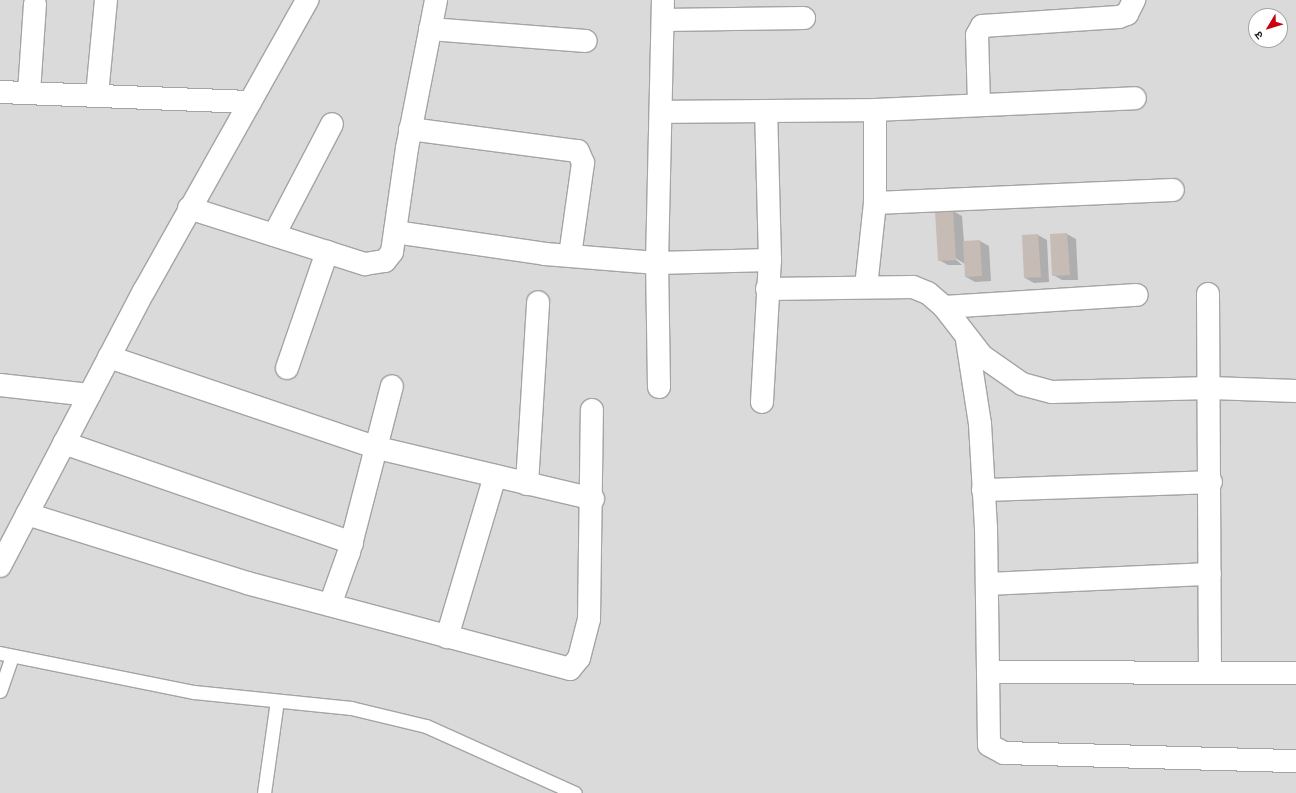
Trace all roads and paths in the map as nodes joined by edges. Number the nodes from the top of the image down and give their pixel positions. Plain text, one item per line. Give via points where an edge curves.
1 (106, 0) edge
2 (307, 0) edge
3 (436, 0) edge
4 (1134, 0) edge
5 (35, 4) dead end
6 (663, 10) edge
7 (804, 18) dead end
8 (430, 29) junction
9 (586, 41) dead end
10 (0, 92) edge
11 (29, 92) junction
12 (98, 95) junction
13 (1135, 98) dead end
14 (250, 102) junction
15 (979, 105) junction
16 (875, 110) junction
17 (766, 111) junction
18 (661, 112) junction
19 (332, 124) dead end
20 (410, 129) junction
21 (1173, 190) dead end
22 (875, 203) junction
23 (189, 208) junction
24 (395, 232) junction
25 (274, 235) junction
26 (327, 252) junction
27 (570, 255) junction
28 (770, 260) junction
29 (657, 262) junction
30 (866, 287) junction
31 (767, 288) junction
32 (1208, 294) dead end
33 (1137, 295) dead end
34 (538, 302) dead end
35 (944, 307) junction
36 (967, 340) junction
37 (109, 357) junction
38 (287, 368) dead end
39 (0, 385) edge
40 (392, 386) dead end
41 (659, 387) dead end
42 (1211, 388) junction
43 (1296, 391) edge
44 (89, 395) junction
45 (762, 402) dead end
46 (592, 410) dead end
47 (64, 443) junction
48 (378, 448) junction
49 (495, 476) junction
50 (1210, 482) junction
51 (527, 484) junction
52 (983, 490) junction
53 (593, 499) junction
54 (15, 523) edge
55 (352, 543) junction
56 (0, 566) edge
57 (1210, 574) junction
58 (987, 584) junction
59 (330, 605) junction
60 (447, 637) junction
61 (6, 655) edge
62 (989, 672) junction
63 (1210, 673) junction
64 (1296, 673) edge
65 (0, 691) edge
66 (277, 701) junction
67 (1296, 761) edge
68 (264, 793) edge
69 (575, 793) edge

1 - 12 street
2 - 14 street
3 - 8 street
4 - 15 street via 1127,14 1119,17 982,26 977,35
5 - 11 street
6 - 7 street
6 - 18 street
8 - 9 street
8 - 20 street
10 - 11 street
11 - 12 street
12 - 14 street
13 - 15 street
14 - 23 street
15 - 16 street
16 - 17 street
16 - 22 street
17 - 18 street
17 - 28 street
18 - 29 street
19 - 25 street
20 - 24 street
20 - 27 street via 578,151 583,163
21 - 22 street
22 - 30 street
23 - 25 street
23 - 37 street
24 - 26 street via 392,252 385,261 376,264
24 - 27 street
25 - 26 street
26 - 38 street
27 - 29 street
28 - 29 street
28 - 31 street
29 - 41 street
30 - 31 street
30 - 35 street via 913,287 928,293
31 - 45 street
32 - 42 street
33 - 35 street
34 - 51 street
35 - 36 street
36 - 42 street via 982,356 1022,384 1052,392
36 - 52 street via 980,424
37 - 44 street
37 - 48 street
39 - 44 street
40 - 48 street
42 - 43 street
42 - 50 street
44 - 47 street
46 - 53 street
47 - 54 street
47 - 55 street
48 - 49 street
48 - 55 street
49 - 51 street
49 - 60 street
50 - 52 street
50 - 57 street
51 - 53 street
52 - 58 street
53 - 60 street via 589,619 576,666 562,669
54 - 56 street
54 - 59 street
55 - 59 street
57 - 58 street
57 - 63 street
58 - 62 street
59 - 60 street
61 - 65 lane
61 - 66 lane via 194,692
62 - 63 street
62 - 67 street via 986,734 995,751
63 - 64 street
66 - 68 lane
66 - 69 lane via 352,708 426,726

